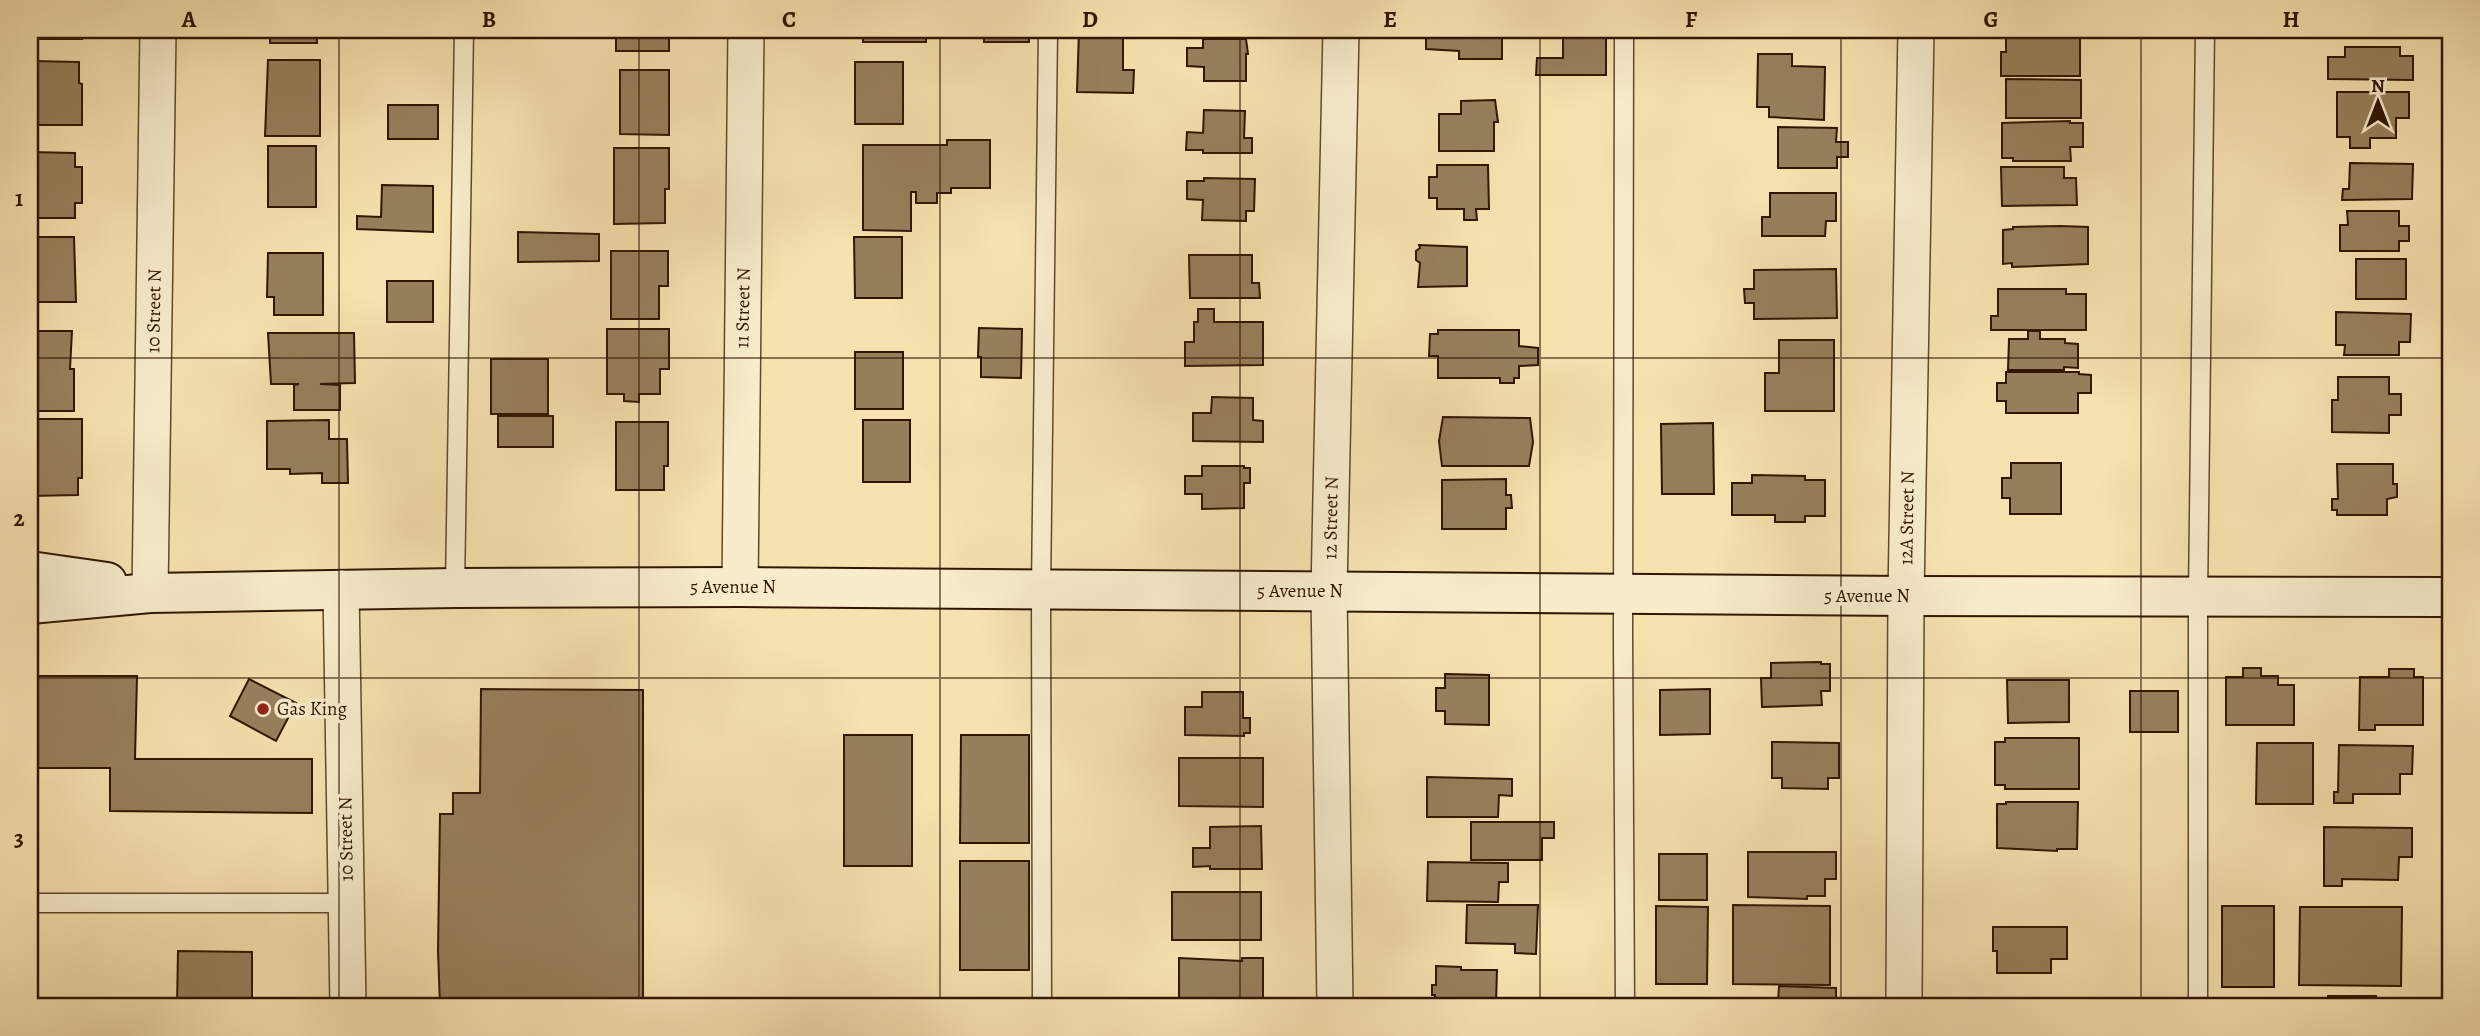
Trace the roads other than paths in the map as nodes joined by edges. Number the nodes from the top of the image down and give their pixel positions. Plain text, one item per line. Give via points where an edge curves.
1 (158, 30) edge
2 (464, 30) edge
3 (746, 30) edge
4 (1048, 30) edge
5 (1341, 30) edge
6 (1624, 30) edge
7 (1916, 30) edge
8 (2205, 30) edge
9 (30, 571) edge
10 (740, 587) junction
11 (341, 588) junction
12 (455, 588) junction
13 (1041, 589) junction
14 (1329, 591) junction
15 (150, 593) junction
16 (1623, 594) junction
17 (1906, 596) junction
18 (2197, 596) junction
19 (2450, 597) edge
20 (30, 604) edge
21 (30, 903) edge
22 (347, 903) junction
23 (348, 1006) edge
24 (1042, 1006) edge
25 (1335, 1006) edge
26 (1625, 1006) edge
27 (1904, 1006) edge
28 (2198, 1006) edge

1 - 15 street, 10 Street N
2 - 12 lane
3 - 10 street, 11 Street N
4 - 13 lane
5 - 14 street, 12 Street N
6 - 16 lane
7 - 17 street, 12A Street N
8 - 18 lane
9 - 15 main road, 5 Avenue N
10 - 12 main road, 5 Avenue N
10 - 13 main road, 5 Avenue N
11 - 12 main road, 5 Avenue N
11 - 15 main road, 5 Avenue N
11 - 22 street, 10 Street N
13 - 14 main road, 5 Avenue N
13 - 24 lane
14 - 16 main road, 5 Avenue N
14 - 25 street, 12 Street N
15 - 20 main road, 5 Avenue N
16 - 17 main road, 5 Avenue N
16 - 26 lane
17 - 18 main road, 5 Avenue N
17 - 27 street, 12A Street N
18 - 19 main road, 5 Avenue N
18 - 28 lane
21 - 22 lane
22 - 23 street, 10 Street N

